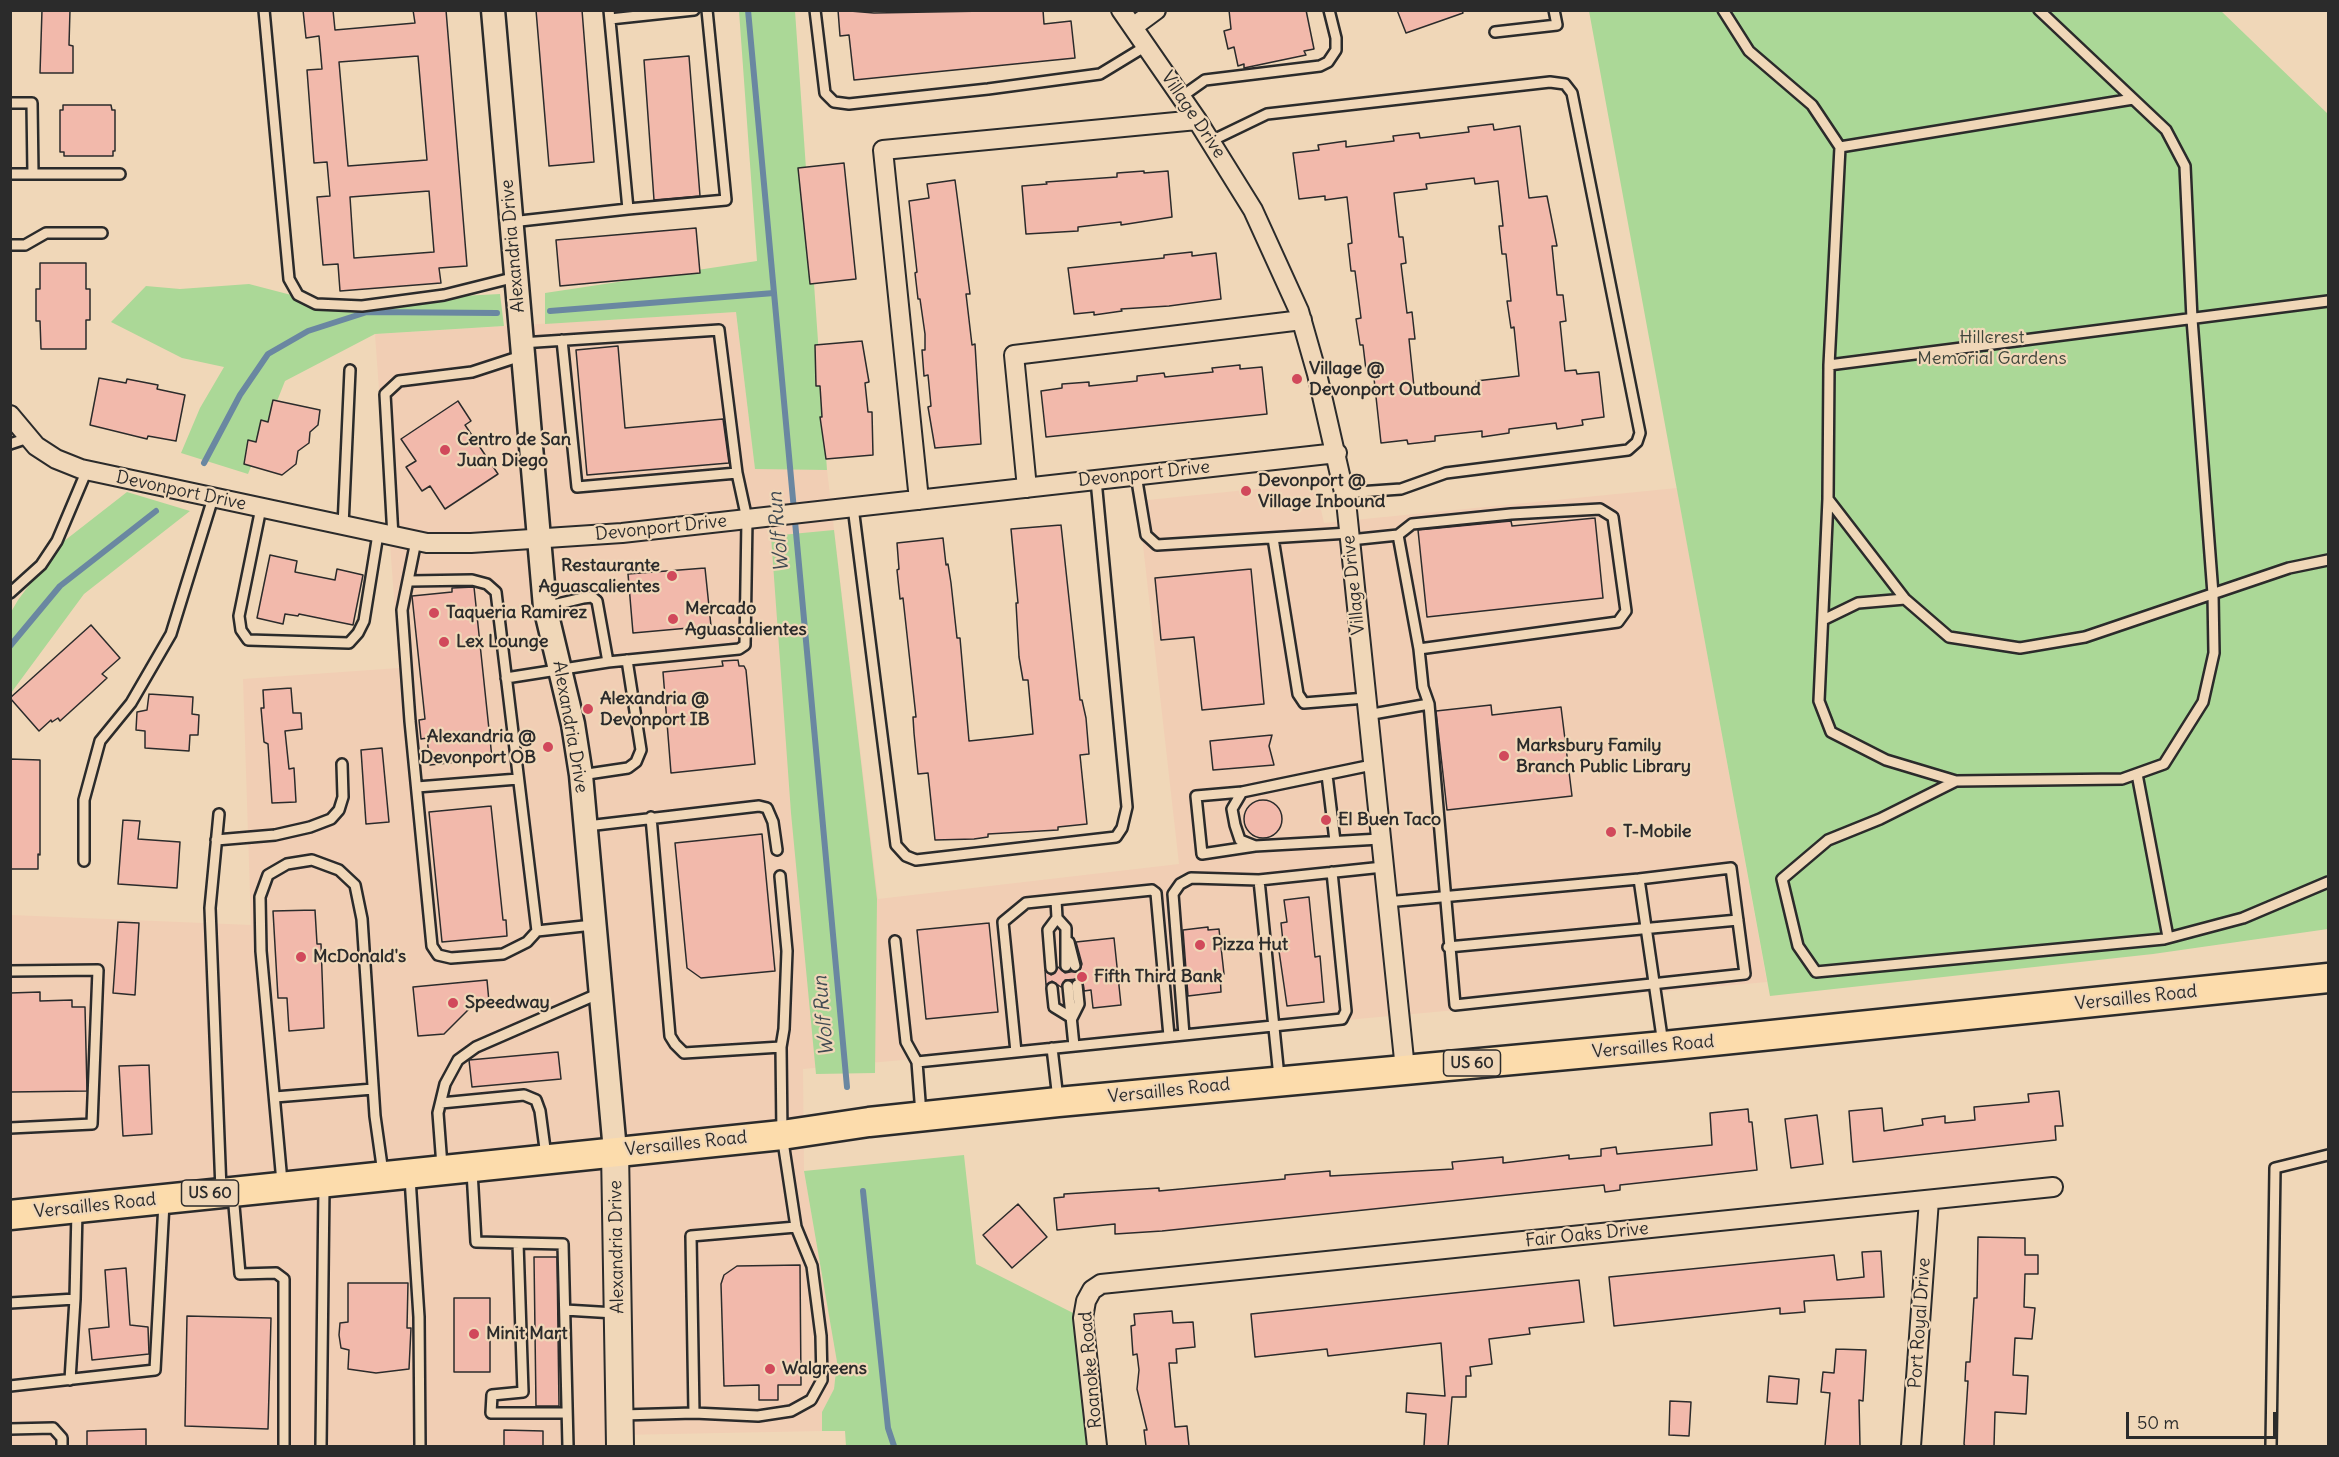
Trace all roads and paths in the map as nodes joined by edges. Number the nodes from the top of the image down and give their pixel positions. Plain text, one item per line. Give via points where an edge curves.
1 (264, 10) edge
2 (493, 10) edge
3 (694, 10) edge
4 (707, 10) edge
5 (815, 10) edge
6 (1121, 10) edge
7 (1156, 10) edge
8 (1329, 10) edge
9 (1554, 10) edge
10 (1724, 10) edge
11 (2039, 10) edge
12 (610, 15) edge
13 (1133, 27) junction
14 (1495, 32) dead end
15 (1146, 46) junction
16 (1180, 96) junction
17 (2133, 99) junction
18 (10, 103) edge
19 (1197, 120) junction
20 (1211, 141) junction
21 (1840, 147) junction
22 (10, 174) edge
23 (33, 174) junction
24 (120, 174) dead end
25 (628, 209) junction
26 (511, 222) junction
27 (102, 233) dead end
28 (10, 245) edge
29 (516, 277) junction
30 (2328, 301) edge
31 (2192, 319) junction
32 (1302, 320) junction
33 (562, 340) junction
34 (522, 349) junction
35 (1829, 365) junction
36 (350, 370) dead end
37 (10, 415) edge
38 (28, 438) junction
39 (10, 444) edge
40 (1337, 453) junction
41 (87, 470) junction
42 (737, 473) junction
43 (1136, 475) junction
44 (1096, 480) junction
45 (1027, 488) junction
46 (1344, 493) junction
47 (213, 498) junction
48 (1828, 499) junction
49 (919, 500) junction
50 (853, 507) junction
51 (261, 508) junction
52 (747, 519) junction
53 (343, 526) junction
54 (1398, 535) junction
55 (386, 536) junction
56 (1349, 536) junction
57 (1273, 538) junction
58 (538, 539) junction
59 (416, 541) junction
60 (2328, 560) edge
61 (410, 581) junction
62 (10, 592) edge
63 (2213, 594) junction
64 (1905, 599) junction
65 (545, 607) junction
66 (1823, 620) junction
67 (1419, 649) junction
68 (627, 660) junction
69 (608, 662) junction
70 (561, 670) junction
71 (506, 678) junction
72 (1429, 704) junction
73 (1367, 707) junction
74 (342, 764) dead end
75 (1372, 765) junction
76 (2137, 774) junction
77 (581, 775) junction
78 (1327, 775) junction
79 (518, 779) junction
80 (1956, 781) junction
81 (417, 787) junction
82 (1242, 792) junction
83 (219, 814) dead end
84 (651, 817) junction
85 (587, 826) junction
86 (1380, 839) junction
87 (216, 840) junction
88 (1335, 841) junction
89 (1255, 846) junction
90 (777, 850) dead end
91 (84, 861) dead end
92 (1383, 867) junction
93 (1332, 872) junction
94 (780, 876) dead end
95 (1639, 879) junction
96 (1259, 880) junction
97 (2328, 882) edge
98 (1445, 897) junction
99 (1056, 900) junction
100 (1386, 902) junction
101 (1057, 918) junction
102 (1738, 920) junction
103 (596, 925) junction
104 (1645, 929) junction
105 (537, 931) junction
106 (2168, 938) junction
107 (895, 941) dead end
108 (1448, 947) junction
109 (1071, 966) dead end
110 (1051, 968) dead end
111 (10, 971) edge
112 (2328, 978) edge
113 (1654, 984) junction
114 (1073, 986) dead end
115 (1052, 988) dead end
116 (603, 993) junction
117 (1072, 1018) junction
118 (1274, 1026) junction
119 (1184, 1035) junction
120 (1169, 1036) junction
121 (1074, 1046) junction
122 (1664, 1046) junction
123 (780, 1047) junction
124 (1052, 1048) junction
125 (1016, 1052) junction
126 (917, 1062) junction
127 (1405, 1069) junction
128 (1279, 1080) junction
129 (373, 1089) junction
130 (274, 1097) junction
131 (1058, 1102) junction
132 (441, 1103) junction
133 (921, 1116) junction
134 (10, 1128) edge
135 (782, 1135) junction
136 (615, 1150) junction
137 (2328, 1155) edge
138 (546, 1158) junction
139 (472, 1166) junction
140 (442, 1169) junction
141 (396, 1174) junction
142 (324, 1181) junction
143 (283, 1186) junction
144 (2053, 1187) dead end
145 (227, 1192) junction
146 (164, 1198) junction
147 (1929, 1200) junction
148 (77, 1208) junction
149 (10, 1215) edge
150 (796, 1227) junction
151 (518, 1243) junction
152 (1120, 1281) joint
153 (75, 1299) junction
154 (10, 1303) edge
155 (565, 1310) junction
156 (618, 1314) junction
157 (70, 1380) junction
158 (10, 1386) edge
159 (567, 1413) junction
160 (694, 1413) junction
161 (619, 1415) junction
162 (10, 1429) edge
163 (62, 1446) edge
164 (284, 1446) edge
165 (321, 1446) edge
166 (420, 1446) edge
167 (568, 1446) edge
168 (620, 1446) edge
169 (1097, 1446) edge
170 (1911, 1446) edge
171 (2271, 1446) edge

1 - 29 lane via 289,279 298,295 316,304 362,306 444,295
2 - 26 street, Alexandria Drive
3 - 12 lane
4 - 25 lane via 726,200
5 - 15 lane via 825,93 834,102 849,104 1100,74
6 - 13 street, Village Drive
7 - 13 street
8 - 16 lane via 1336,50 1328,62 1205,80
9 - 14 lane via 1557,25
10 - 21 lane via 1749,51 1812,105
11 - 17 lane
12 - 25 lane
13 - 15 street, Village Drive
15 - 16 street, Village Drive
16 - 19 street, Village Drive
17 - 21 lane
17 - 31 lane via 2166,130 2186,166
18 - 23 lane via 32,102
19 - 20 street, Village Drive
19 - 49 street via 883,150
20 - 32 street, Village Drive via 1253,210
20 - 46 lane via 1267,114 1550,82 1565,84 1572,93 1640,433 1637,442 1628,450 1446,473 1401,489
21 - 35 lane
22 - 23 lane
23 - 24 lane
25 - 26 lane
26 - 29 street, Alexandria Drive
27 - 28 lane via 46,233 25,245
29 - 34 street, Alexandria Drive
30 - 31 lane
31 - 35 lane
31 - 63 lane
32 - 40 street, Village Drive
32 - 45 street via 1014,355
33 - 34 lane
33 - 42 lane via 718,330
33 - 42 lane via 577,487
34 - 55 lane via 472,372 399,381 385,394
34 - 58 street, Alexandria Drive
35 - 48 lane
36 - 53 lane
37 - 38 street, Devonport Drive
38 - 39 lane
38 - 41 street, Devonport Drive via 56,459
40 - 43 street, Devonport Drive
40 - 46 street, Village Drive
41 - 47 street, Devonport Drive
41 - 62 lane via 57,541 41,565
42 - 52 lane
43 - 44 street, Devonport Drive
43 - 57 lane via 1146,535 1156,545
44 - 45 street, Devonport Drive
44 - 50 lane via 1127,807 1122,828 1116,837 916,860 896,845
45 - 49 street, Devonport Drive
46 - 56 street, Village Drive
47 - 51 street, Devonport Drive
47 - 91 lane via 171,634 130,703 100,741 84,800
48 - 64 lane
48 - 66 lane
49 - 50 street, Devonport Drive
50 - 52 street, Devonport Drive
51 - 53 street, Devonport Drive
51 - 55 lane via 239,616 241,630 248,640 349,643 364,621
52 - 58 street, Devonport Drive
52 - 68 lane via 745,645 739,649
53 - 55 street, Devonport Drive
54 - 56 lane
54 - 67 lane
54 - 67 lane via 1412,524 1511,514 1599,509 1614,517 1626,611 1618,622
55 - 59 street, Devonport Drive
56 - 57 lane
56 - 73 street, Village Drive
57 - 73 lane via 1298,694 1304,703
58 - 59 street, Devonport Drive
58 - 65 street, Alexandria Drive
59 - 61 lane
60 - 63 lane via 2289,568
61 - 71 lane via 472,580 487,584 496,592
61 - 81 lane via 402,610
63 - 64 lane via 2085,637 2020,648 1949,637
63 - 76 lane via 2214,653 2203,702 2164,764
64 - 66 lane via 1858,603
65 - 69 lane via 583,598 597,601
65 - 70 street, Alexandria Drive
66 - 80 lane via 1819,701 1830,732 1886,760
67 - 72 lane
68 - 69 lane
68 - 77 lane via 641,750 628,768
69 - 70 lane
70 - 71 lane
70 - 77 street, Alexandria Drive
71 - 79 lane
72 - 73 lane
72 - 98 lane
73 - 75 street, Village Drive
74 - 87 lane via 343,797 331,819 274,835
75 - 78 lane
75 - 86 street, Village Drive
76 - 80 lane via 2122,779
76 - 106 lane
77 - 85 street, Alexandria Drive
78 - 82 lane
78 - 88 lane
79 - 81 lane
79 - 105 lane
80 - 106 lane via 1828,840 1782,879 1798,946 1816,972
81 - 105 lane via 432,946 438,956 503,954 527,942
82 - 89 lane via 1232,809 1235,825 1240,840
82 - 89 lane via 1196,796 1202,854
83 - 87 lane
84 - 85 lane
84 - 90 lane via 759,806 766,808 773,822
84 - 123 lane via 670,1036 684,1053
85 - 103 street, Alexandria Drive
86 - 88 lane
86 - 92 street, Village Drive
87 - 145 lane via 210,908
88 - 89 lane
92 - 93 lane
92 - 100 street, Village Drive
93 - 96 lane
93 - 118 lane via 1346,1011 1342,1019
94 - 123 lane via 787,951
95 - 98 lane
95 - 102 lane via 1731,868
95 - 104 lane
96 - 118 lane
96 - 119 lane via 1191,878 1173,894
97 - 106 lane via 2243,918
98 - 100 lane
98 - 108 lane
99 - 101 lane
99 - 120 lane via 1152,890 1156,893
99 - 125 lane via 1026,903 1003,922
100 - 127 street, Village Drive
101 - 109 lane via 1066,928
101 - 110 lane via 1048,930
102 - 104 lane
102 - 113 lane via 1745,974
103 - 105 lane
103 - 116 street, Alexandria Drive
104 - 108 lane
104 - 113 lane
107 - 126 lane via 906,1042
108 - 113 lane via 1455,1005
111 - 134 lane via 98,970 92,1124
112 - 122 main road, Versailles Road / US 60
113 - 122 lane
114 - 117 lane via 1079,1004
115 - 117 lane via 1054,1007
116 - 132 lane via 476,1047 458,1060 445,1083
116 - 136 street, Alexandria Drive
117 - 121 lane
118 - 119 lane
118 - 128 lane
119 - 120 lane
120 - 121 lane
121 - 124 lane
122 - 127 main road, Versailles Road / US 60
123 - 135 lane
124 - 125 lane
124 - 131 lane
125 - 126 lane
126 - 133 lane
127 - 128 main road, Versailles Road / US 60
128 - 131 main road, Versailles Road / US 60
129 - 130 lane
129 - 130 lane via 362,919 355,885 339,870 312,860 287,864 268,875 260,897
129 - 141 lane
130 - 143 lane
131 - 133 main road, Versailles Road / US 60
132 - 138 lane via 525,1095 536,1100
132 - 140 lane via 438,1113
133 - 135 main road, Versailles Road / US 60
135 - 136 main road, Versailles Road / US 60
135 - 150 lane
136 - 138 main road, Versailles Road / US 60
136 - 156 main road, Alexandria Drive
137 - 171 lane via 2275,1168
138 - 139 main road, Versailles Road / US 60
139 - 140 main road, Versailles Road / US 60
139 - 151 lane via 476,1242
140 - 141 main road, Versailles Road / US 60
141 - 142 main road, Versailles Road / US 60
141 - 166 lane via 419,1317
142 - 143 main road, Versailles Road / US 60
142 - 165 lane
143 - 145 main road, Versailles Road / US 60
144 - 147 street, Fair Oaks Drive
145 - 146 main road, Versailles Road / US 60
145 - 164 lane via 240,1274 276,1273 284,1279
146 - 148 main road, Versailles Road / US 60
146 - 157 lane via 155,1370
147 - 152 street, Fair Oaks Drive
147 - 170 street, Port Royal Drive
148 - 149 main road, Versailles Road / US 60
148 - 153 lane
150 - 160 lane via 691,1236
150 - 160 lane via 812,1266 822,1380 811,1400 791,1411 758,1416
151 - 155 lane via 563,1244
151 - 159 lane via 523,1392 492,1395 491,1413
152 - 169 street, Roanoke Road via 1092,1290 1083,1309
153 - 154 lane
153 - 157 lane
155 - 156 lane
155 - 159 lane
156 - 161 main road, Alexandria Drive
157 - 158 lane
159 - 167 lane
160 - 161 lane
161 - 168 main road, Alexandria Drive
162 - 163 lane via 53,1428 62,1438

